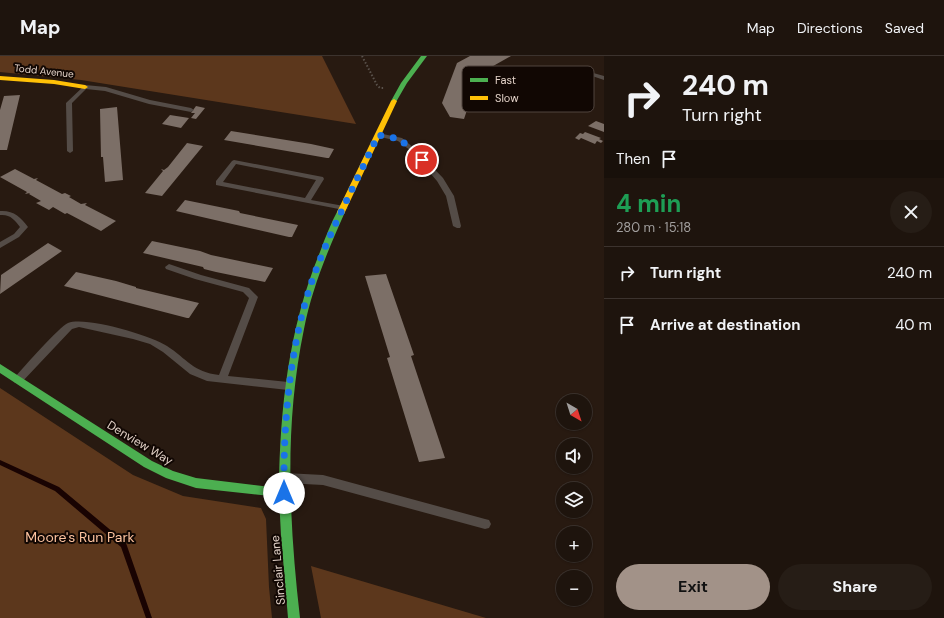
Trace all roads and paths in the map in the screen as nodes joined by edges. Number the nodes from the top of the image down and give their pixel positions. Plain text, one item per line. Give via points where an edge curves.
1 (362, 56) edge
2 (424, 56) edge
3 (403, 71) dead end
4 (594, 75) edge
5 (0, 78) edge
6 (604, 78) edge
7 (402, 86) junction
8 (85, 87) junction
9 (384, 88) dead end
10 (191, 110) dead end
11 (378, 135) junction
12 (70, 151) dead end
13 (307, 201) junction
14 (344, 208) junction
15 (0, 214) edge
16 (457, 226) dead end
17 (0, 245) edge
18 (169, 267) dead end
19 (0, 368) edge
20 (222, 379) junction
21 (18, 380) junction
22 (290, 386) junction
23 (284, 478) junction
24 (284, 493) junction
25 (485, 524) dead end
26 (294, 618) edge

1 - 9 path via 377,85
2 - 7 street, Sinclair Lane
3 - 7 street, Sinclair Lane
4 - 6 lane
5 - 8 street, Todd Avenue
7 - 11 street, Sinclair Lane
8 - 10 lane via 106,89 138,99
8 - 12 lane via 69,103
11 - 14 street, Sinclair Lane
11 - 16 lane via 400,139 440,180 450,196
13 - 13 lane via 320,178 234,162 219,183
13 - 14 lane
14 - 22 street, Sinclair Lane via 312,281
15 - 17 lane via 11,214 20,220 24,227
18 - 20 lane via 246,290 254,297
19 - 21 street, Denview Way
20 - 21 lane via 197,374 149,340 79,324 69,326
20 - 22 lane
21 - 24 street, Denview Way via 148,464 170,475 196,483
22 - 23 street, Sinclair Lane via 286,415
23 - 24 street, Sinclair Lane
23 - 25 lane via 323,480
24 - 26 street, Sinclair Lane

